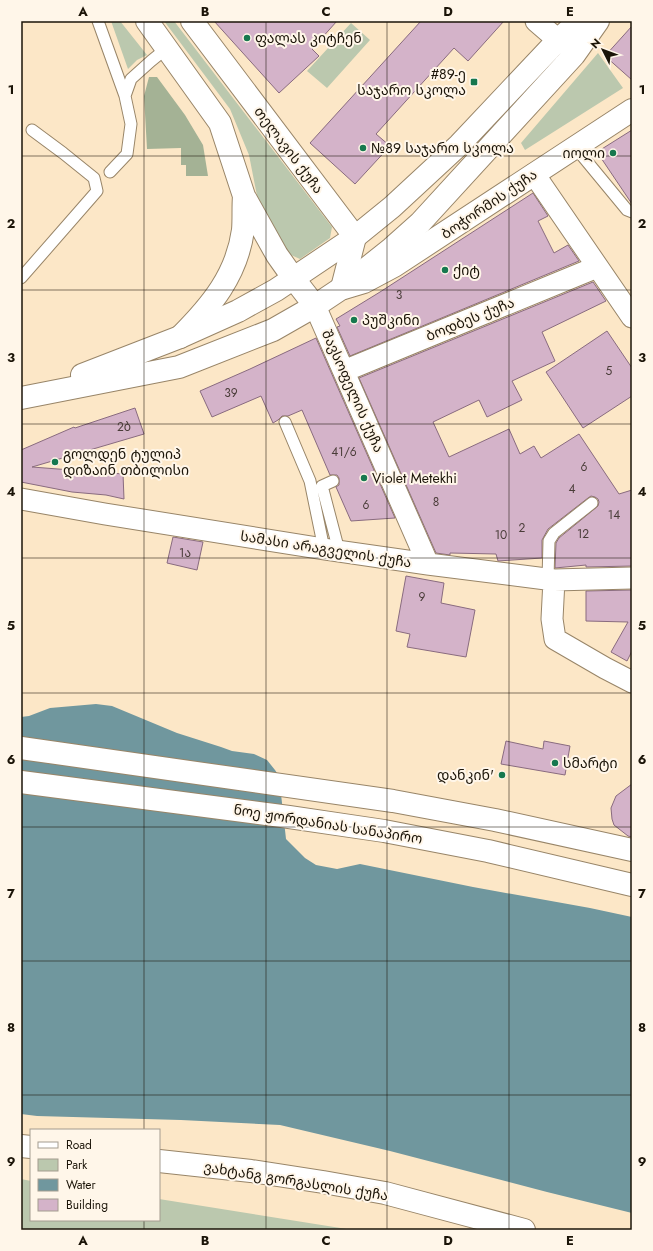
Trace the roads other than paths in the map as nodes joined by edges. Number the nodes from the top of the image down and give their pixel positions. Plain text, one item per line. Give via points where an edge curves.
1 (98, 21) edge
2 (147, 21) edge
3 (192, 21) edge
4 (536, 21) edge
5 (579, 21) edge
6 (598, 21) edge
7 (558, 40) junction
8 (167, 48) junction
9 (125, 96) junction
10 (632, 110) edge
11 (32, 130) dead end
12 (575, 147) junction
13 (110, 172) dead end
14 (534, 174) junction
15 (244, 196) junction
16 (632, 212) edge
17 (355, 237) junction
18 (597, 267) junction
19 (21, 278) edge
20 (294, 279) junction
21 (342, 288) junction
22 (316, 306) junction
23 (632, 317) edge
24 (180, 337) junction
25 (344, 371) junction
26 (21, 398) edge
27 (285, 422) dead end
28 (333, 481) dead end
29 (21, 499) edge
30 (592, 503) dead end
31 (332, 550) junction
32 (428, 564) junction
33 (632, 578) edge
34 (551, 580) junction
35 (632, 682) edge
36 (21, 748) edge
37 (21, 782) edge
38 (632, 850) edge
39 (632, 884) edge
40 (160, 1161) edge
41 (524, 1230) edge

1 - 9 lane
2 - 8 main road
3 - 17 main road, თელავის ქუჩა
4 - 7 street
5 - 7 main road
6 - 21 main road via 574,55 420,223
7 - 17 main road via 459,145 392,207
8 - 9 lane via 131,80
8 - 15 main road via 220,123
9 - 13 lane via 131,124 127,154
10 - 12 main road, ბოჭორმის ქუჩა
11 - 19 lane via 94,178 97,191
12 - 14 main road, ბოჭორმის ქუჩა
12 - 16 lane via 627,210
14 - 18 street
14 - 21 main road, ბოჭორმის ქუჩა via 394,266 364,282
15 - 20 main road via 277,255
15 - 24 main road via 242,230 227,278 209,307
17 - 20 main road
17 - 21 main road
18 - 23 street
18 - 25 street, ბოდბეს ქუჩა
20 - 22 main road
20 - 24 main road via 238,311
21 - 22 main road
22 - 25 street, შავსოფელის ქუჩა
22 - 26 main road via 273,330 179,367
24 - 26 main road
25 - 32 street, შავსოფელის ქუჩა
27 - 31 lane via 310,480
28 - 31 lane via 322,486
29 - 31 street, სამასი არაგველის ქუჩა
30 - 34 lane via 554,533 549,541
31 - 32 street, სამასი არაგველის ქუჩა
32 - 34 street, სამასი არაგველის ქუჩა
33 - 34 street, სამასი არაგველის ქუჩა
34 - 35 street via 555,639
36 - 38 main road via 393,801
37 - 39 main road, ნოე ჟორდანიას სანაპირო via 384,831 488,851
40 - 41 main road, ვახტანგ გორგასლის ქუჩა via 251,1171 377,1192

